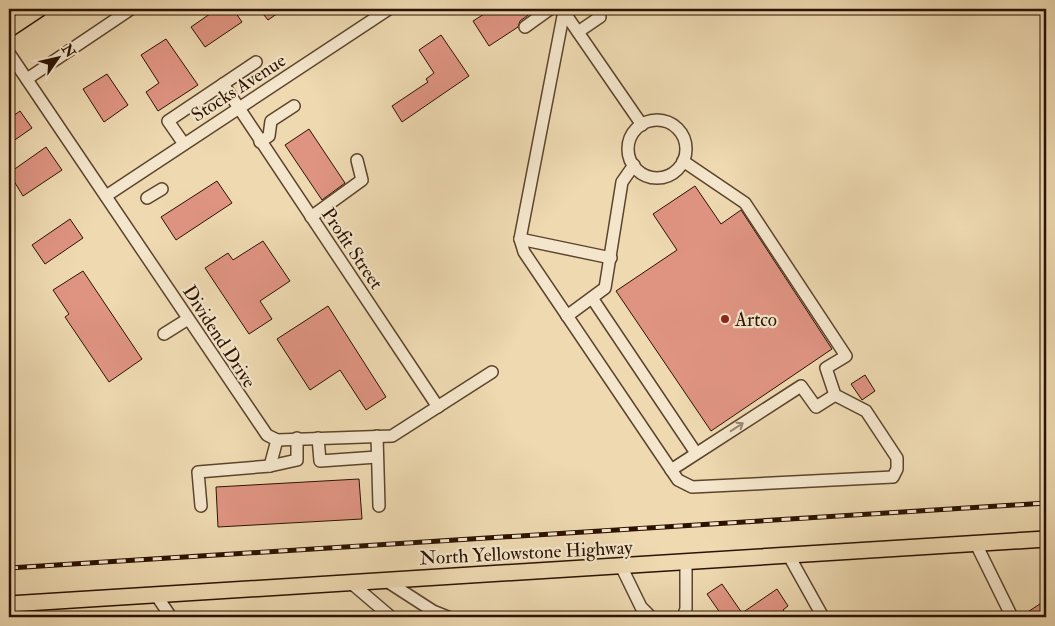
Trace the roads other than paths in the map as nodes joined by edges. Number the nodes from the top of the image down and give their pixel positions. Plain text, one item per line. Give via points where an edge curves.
1 (39, 9) edge
2 (131, 9) edge
3 (389, 9) edge
4 (595, 9) edge
5 (563, 10) edge
6 (544, 11) edge
7 (525, 27) dead end
8 (9, 29) edge
9 (578, 32) junction
10 (9, 52) edge
11 (256, 62) dead end
12 (27, 79) junction
13 (224, 84) junction
14 (294, 106) dead end
15 (240, 107) junction
16 (642, 124) junction
17 (260, 142) junction
18 (184, 144) junction
19 (358, 160) dead end
20 (683, 161) junction
21 (634, 166) junction
22 (162, 188) dead end
23 (106, 196) junction
24 (146, 198) dead end
25 (311, 217) junction
26 (520, 240) junction
27 (611, 258) junction
28 (592, 298) junction
29 (567, 316) junction
30 (188, 319) junction
31 (164, 334) dead end
32 (492, 372) dead end
33 (835, 395) junction
34 (438, 406) junction
35 (377, 436) junction
36 (297, 438) junction
37 (318, 438) junction
38 (277, 440) junction
39 (696, 453) junction
40 (377, 457) junction
41 (270, 466) junction
42 (671, 470) junction
43 (201, 506) dead end
44 (380, 506) dead end
45 (1046, 539) edge
46 (976, 544) junction
47 (789, 556) junction
48 (686, 562) junction
49 (621, 566) junction
50 (385, 580) junction
51 (350, 582) junction
52 (156, 595) junction
53 (9, 604) edge
54 (171, 617) edge
55 (391, 617) edge
56 (448, 617) edge
57 (651, 617) edge
58 (683, 617) edge
59 (823, 617) edge
60 (1012, 617) edge

1 - 8 main road
2 - 12 street
3 - 15 street, Stocks Avenue
4 - 9 street via 600,17
5 - 9 street
5 - 26 street
6 - 7 street
9 - 16 street
10 - 12 street, Dividend Drive
11 - 13 street
12 - 23 street, Dividend Drive
13 - 15 street, Profit Street
13 - 18 street via 168,121
14 - 17 street via 271,121 270,136
15 - 17 street, Profit Street
15 - 18 street, Stocks Avenue
16 - 20 street via 660,120 678,129 686,146
16 - 21 street via 630,139 630,157
17 - 25 street, Profit Street
18 - 23 street, Stocks Avenue
19 - 25 street via 362,180
20 - 21 street via 675,172 658,178 648,176
20 - 33 street via 746,203 846,356 826,368
21 - 27 street via 622,182
22 - 24 street
23 - 30 street, Dividend Drive
25 - 34 street, Profit Street
26 - 27 street
26 - 29 street via 524,252
27 - 28 street via 605,288
28 - 29 street
28 - 39 street
29 - 42 street
30 - 31 street
30 - 38 street, Dividend Drive via 251,415 267,435
32 - 34 street
39 -> 33 street via 801,386 816,407
33 - 42 street via 866,411 896,458 897,469 893,476 692,487 678,480
34 - 35 street via 392,436
35 - 37 street
35 - 40 street
36 - 37 street
36 - 38 street
36 - 41 street via 297,460
37 - 40 street via 320,461
38 - 41 street
39 - 42 street
40 - 44 street
41 - 43 street via 198,472
45 - 46 main road, North Yellowstone Highway
46 - 47 main road, North Yellowstone Highway
46 - 60 street
47 - 48 main road, North Yellowstone Highway
47 - 59 street
48 - 49 main road, North Yellowstone Highway
48 - 58 street via 686,609
49 - 50 main road, North Yellowstone Highway
49 - 57 street via 641,607
50 - 51 main road, North Yellowstone Highway
50 - 56 street
51 - 52 main road, North Yellowstone Highway
51 - 55 street
52 - 53 main road, North Yellowstone Highway
52 - 54 street

